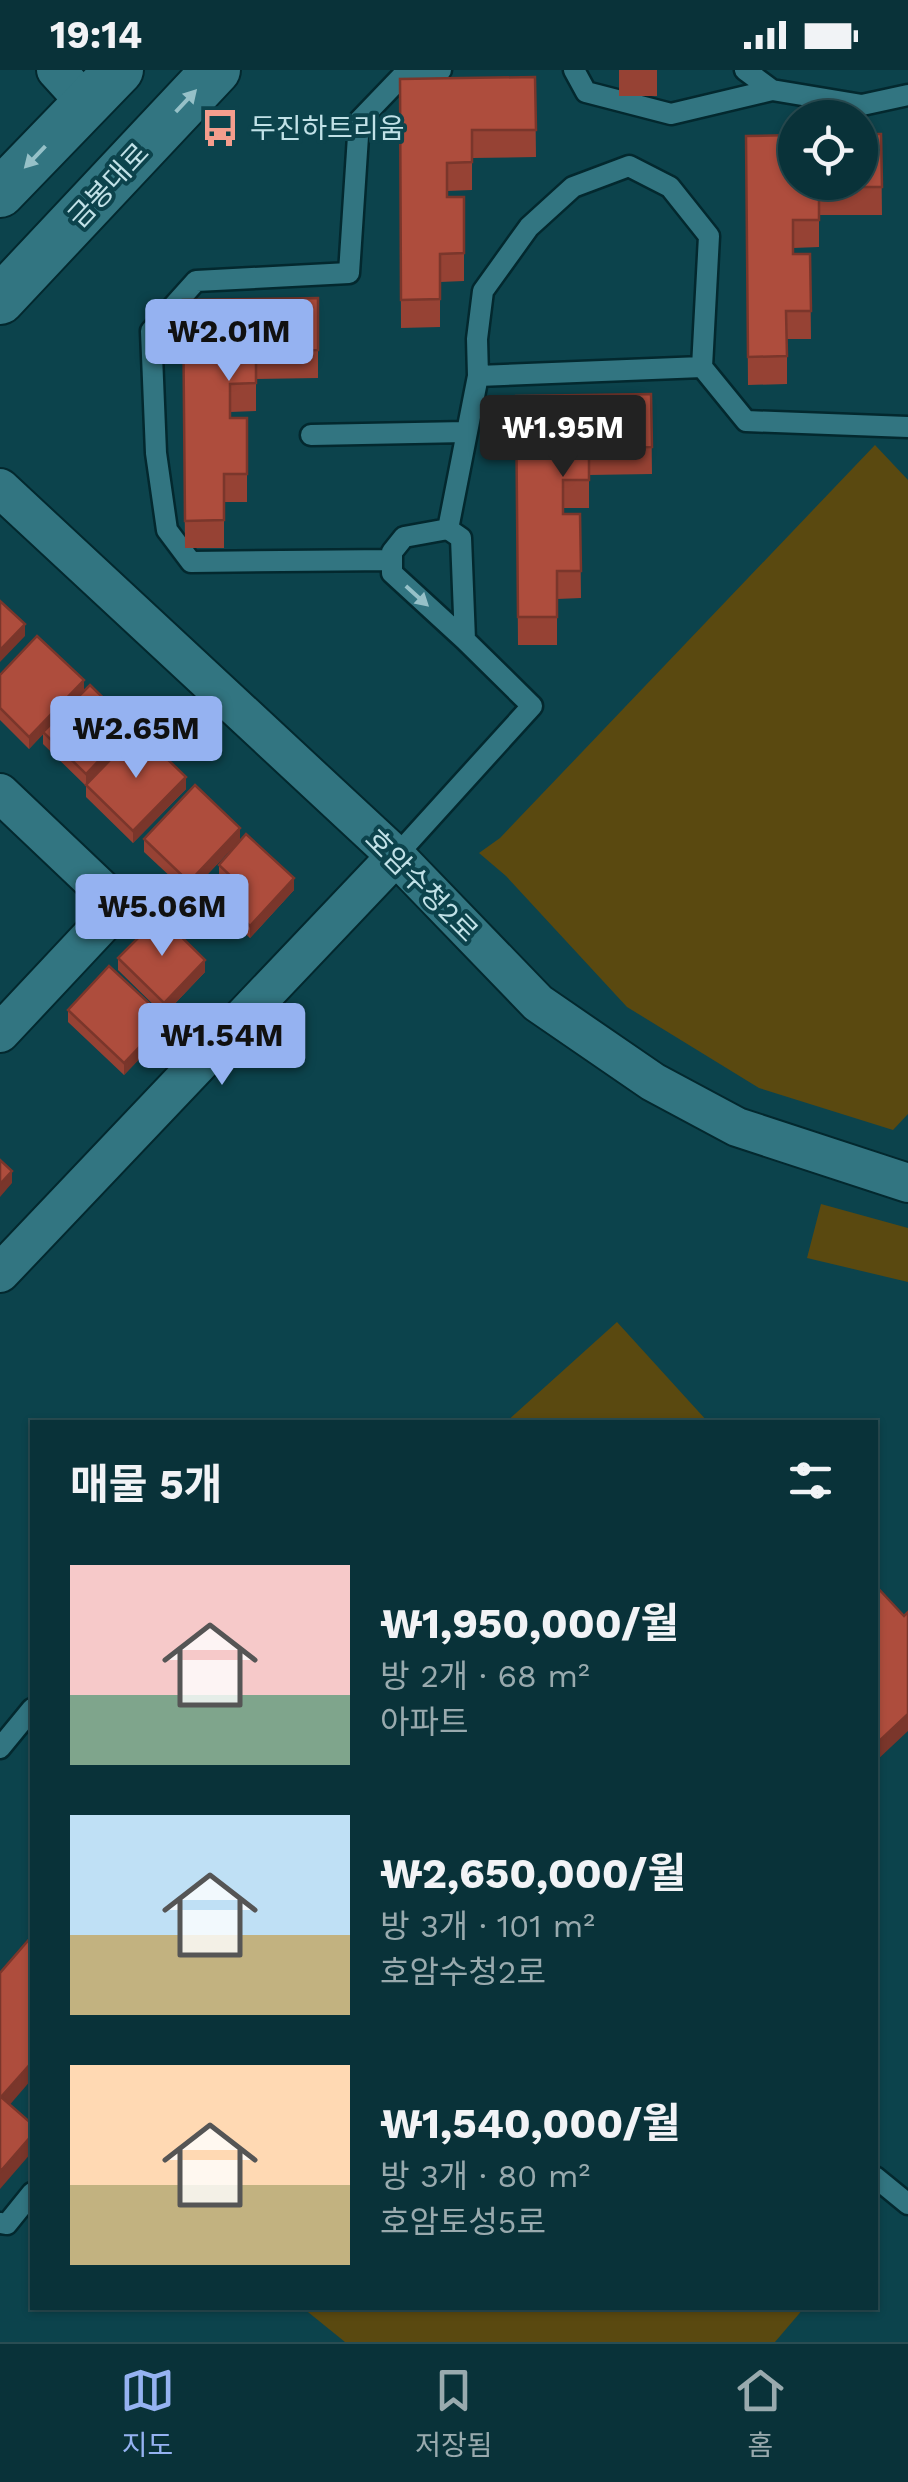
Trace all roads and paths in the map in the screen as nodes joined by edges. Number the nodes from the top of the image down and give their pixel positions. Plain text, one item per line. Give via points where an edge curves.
1 (119, 70) edge
2 (216, 70) edge
3 (442, 70) edge
4 (574, 70) edge
5 (745, 70) edge
6 (72, 87) edge
7 (772, 90) junction
8 (908, 96) edge
9 (0, 194) edge
10 (0, 300) edge
11 (702, 366) junction
12 (478, 376) junction
13 (908, 426) edge
14 (466, 432) junction
15 (311, 435) dead end
16 (0, 488) edge
17 (448, 529) junction
18 (392, 560) junction
19 (465, 640) junction
20 (0, 794) edge
21 (396, 856) junction
22 (0, 1033) edge
23 (908, 1183) edge
24 (0, 1273) edge
25 (30, 1712) edge
26 (0, 1748) edge
27 (878, 2179) edge
28 (30, 2195) edge
29 (908, 2204) edge
30 (0, 2223) edge

1 - 6 street
10 -> 2 street, 금봉대로
3 - 18 lane via 406,72 359,121 349,273 196,281 151,331 167,530 190,562
4 - 7 lane via 586,92 672,114
5 - 7 lane
6 -> 9 street
7 - 8 lane via 862,105
11 - 12 lane
11 - 12 lane via 709,236 670,188 629,166 572,187 530,226 483,291
11 - 13 lane via 746,421
12 - 14 lane
14 - 15 lane
14 - 17 lane
16 - 21 street, 호암수청2로
17 - 18 lane via 404,536
17 - 19 lane via 460,538
18 -> 19 lane via 392,573
19 - 21 lane via 532,706
20 - 22 street via 119,906
21 - 23 street, 호암수청2로 via 538,1003 654,1082 737,1127
21 - 24 street
25 - 26 lane
27 - 29 lane
28 - 30 lane

